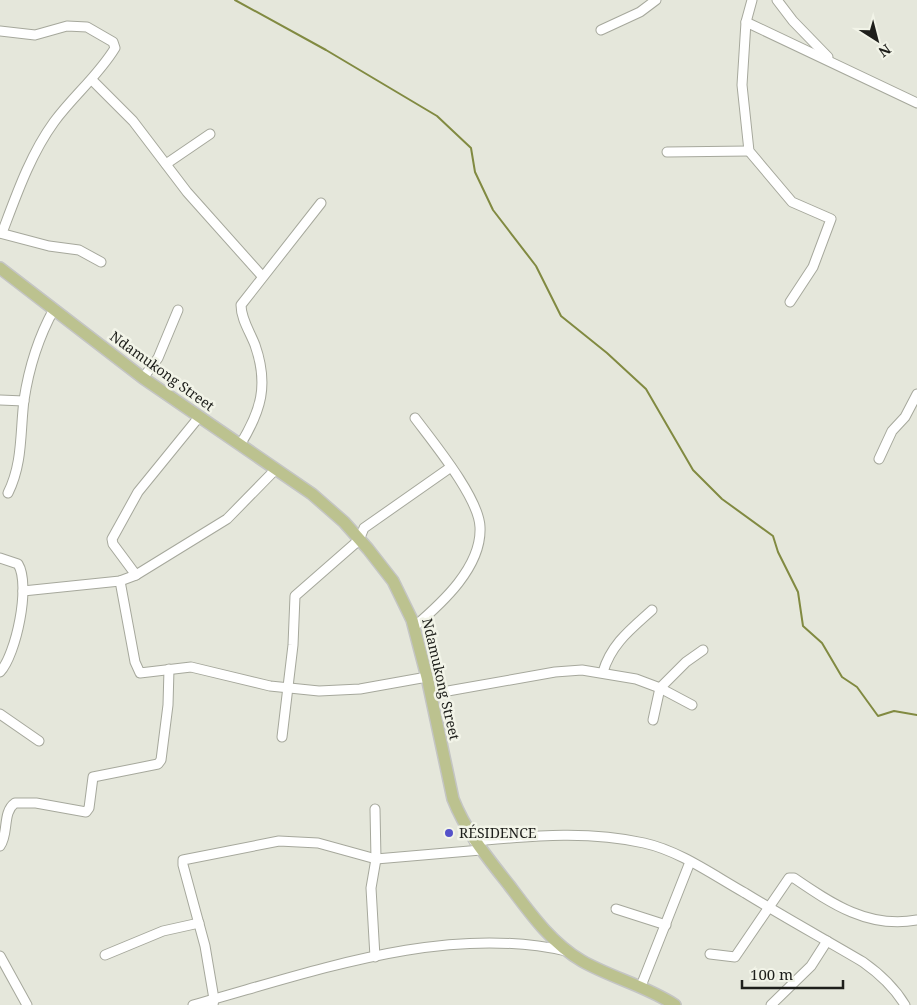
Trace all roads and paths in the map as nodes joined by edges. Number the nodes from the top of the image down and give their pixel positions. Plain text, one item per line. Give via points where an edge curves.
1 (656, 0) edge
2 (752, 0) edge
3 (777, 0) edge
4 (746, 22) junction
5 (602, 30) dead end
6 (0, 31) edge
7 (834, 63) junction
8 (92, 80) junction
9 (917, 103) edge
10 (210, 134) dead end
11 (749, 151) junction
12 (667, 152) dead end
13 (166, 164) junction
14 (321, 203) dead end
15 (1, 233) edge
16 (101, 262) dead end
17 (0, 268) edge
18 (262, 276) junction
19 (790, 302) dead end
20 (54, 309) junction
21 (178, 310) dead end
22 (143, 378) junction
23 (917, 394) edge
24 (0, 400) edge
25 (24, 401) junction
26 (199, 417) junction
27 (415, 418) dead end
28 (240, 445) junction
29 (879, 459) dead end
30 (451, 467) junction
31 (276, 469) junction
32 (8, 494) dead end
33 (359, 540) junction
34 (0, 558) edge
35 (136, 575) junction
36 (120, 581) junction
37 (23, 591) junction
38 (652, 610) dead end
39 (414, 627) junction
40 (703, 650) dead end
41 (169, 670) junction
42 (0, 672) edge
43 (603, 672) junction
44 (427, 677) junction
45 (288, 688) junction
46 (660, 688) junction
47 (431, 694) junction
48 (692, 705) dead end
49 (0, 714) edge
50 (654, 720) dead end
51 (282, 737) dead end
52 (39, 741) dead end
53 (375, 809) dead end
54 (0, 846) edge
55 (478, 846) junction
56 (376, 859) junction
57 (690, 862) junction
58 (768, 907) junction
59 (616, 909) dead end
60 (917, 920) edge
61 (199, 923) junction
62 (666, 925) junction
63 (827, 941) junction
64 (566, 951) junction
65 (710, 954) dead end
66 (105, 955) dead end
67 (0, 956) edge
68 (375, 957) junction
69 (641, 986) junction
70 (214, 1002) edge
71 (27, 1005) edge
72 (194, 1005) edge
73 (675, 1005) edge
74 (771, 1005) edge
75 (905, 1005) edge

1 - 5 street via 640,12
2 - 4 street
3 - 7 street
4 - 7 street
4 - 11 street via 742,85
6 - 8 street via 35,35 67,26 87,27 100,33 113,42 115,48
7 - 9 street
8 - 13 street via 128,115
8 - 15 street via 45,136
10 - 13 street
11 - 12 street
11 - 19 street via 792,202 831,219 813,267
13 - 18 street via 186,192
14 - 18 street
15 - 16 street via 79,250
17 - 20 main road, Ndamukong Street
18 - 28 street via 241,305 256,346 262,386 259,411
20 - 22 main road, Ndamukong Street
20 - 25 street via 36,346
21 - 22 street via 158,358
22 - 26 main road, Ndamukong Street
23 - 29 street via 905,417 892,431
24 - 25 street
25 - 32 street via 20,456
26 - 28 main road, Ndamukong Street
26 - 35 street via 138,492 112,539
27 - 30 street
28 - 31 main road, Ndamukong Street
30 - 33 street via 364,528
30 - 39 street via 478,516 479,538 466,572 434,610
31 - 33 main road, Ndamukong Street via 330,509
31 - 35 street via 227,519
33 - 39 main road, Ndamukong Street via 393,581
33 - 45 street via 295,596
34 - 37 street via 18,564 22,571
35 - 36 street
36 - 37 street
36 - 41 street via 137,669 140,674
37 - 42 street via 12,653
38 - 43 street via 616,643
39 - 44 main road, Ndamukong Street
40 - 46 street
41 - 45 street via 190,667
41 - 54 street via 166,719 158,764 93,777 86,812 15,803 8,812 5,837
43 - 46 street
43 - 47 street via 555,672
44 - 45 street via 336,691
44 - 47 main road, Ndamukong Street
45 - 51 street
46 - 48 street
46 - 50 street
47 - 55 main road, Ndamukong Street via 453,799 460,818
49 - 52 street
53 - 56 street
55 - 56 street
55 - 57 street via 553,834 588,835 644,843
55 - 64 main road, Ndamukong Street via 531,915
56 - 61 street via 299,841 278,841 188,857 183,860 183,865
56 - 68 street via 371,888
57 - 58 street
57 - 62 street
58 - 60 street via 785,881 794,878 836,906 860,916 893,922
58 - 63 street
58 - 65 street via 735,957
59 - 62 street
61 - 66 street via 163,931
61 - 70 street
62 - 69 street
63 - 74 street via 811,966
63 - 75 street via 882,975
64 - 68 street via 538,946 482,944 432,947
64 - 69 main road, Ndamukong Street via 596,968
67 - 71 street
68 - 70 street via 316,970
69 - 73 main road, Ndamukong Street
70 - 72 street

